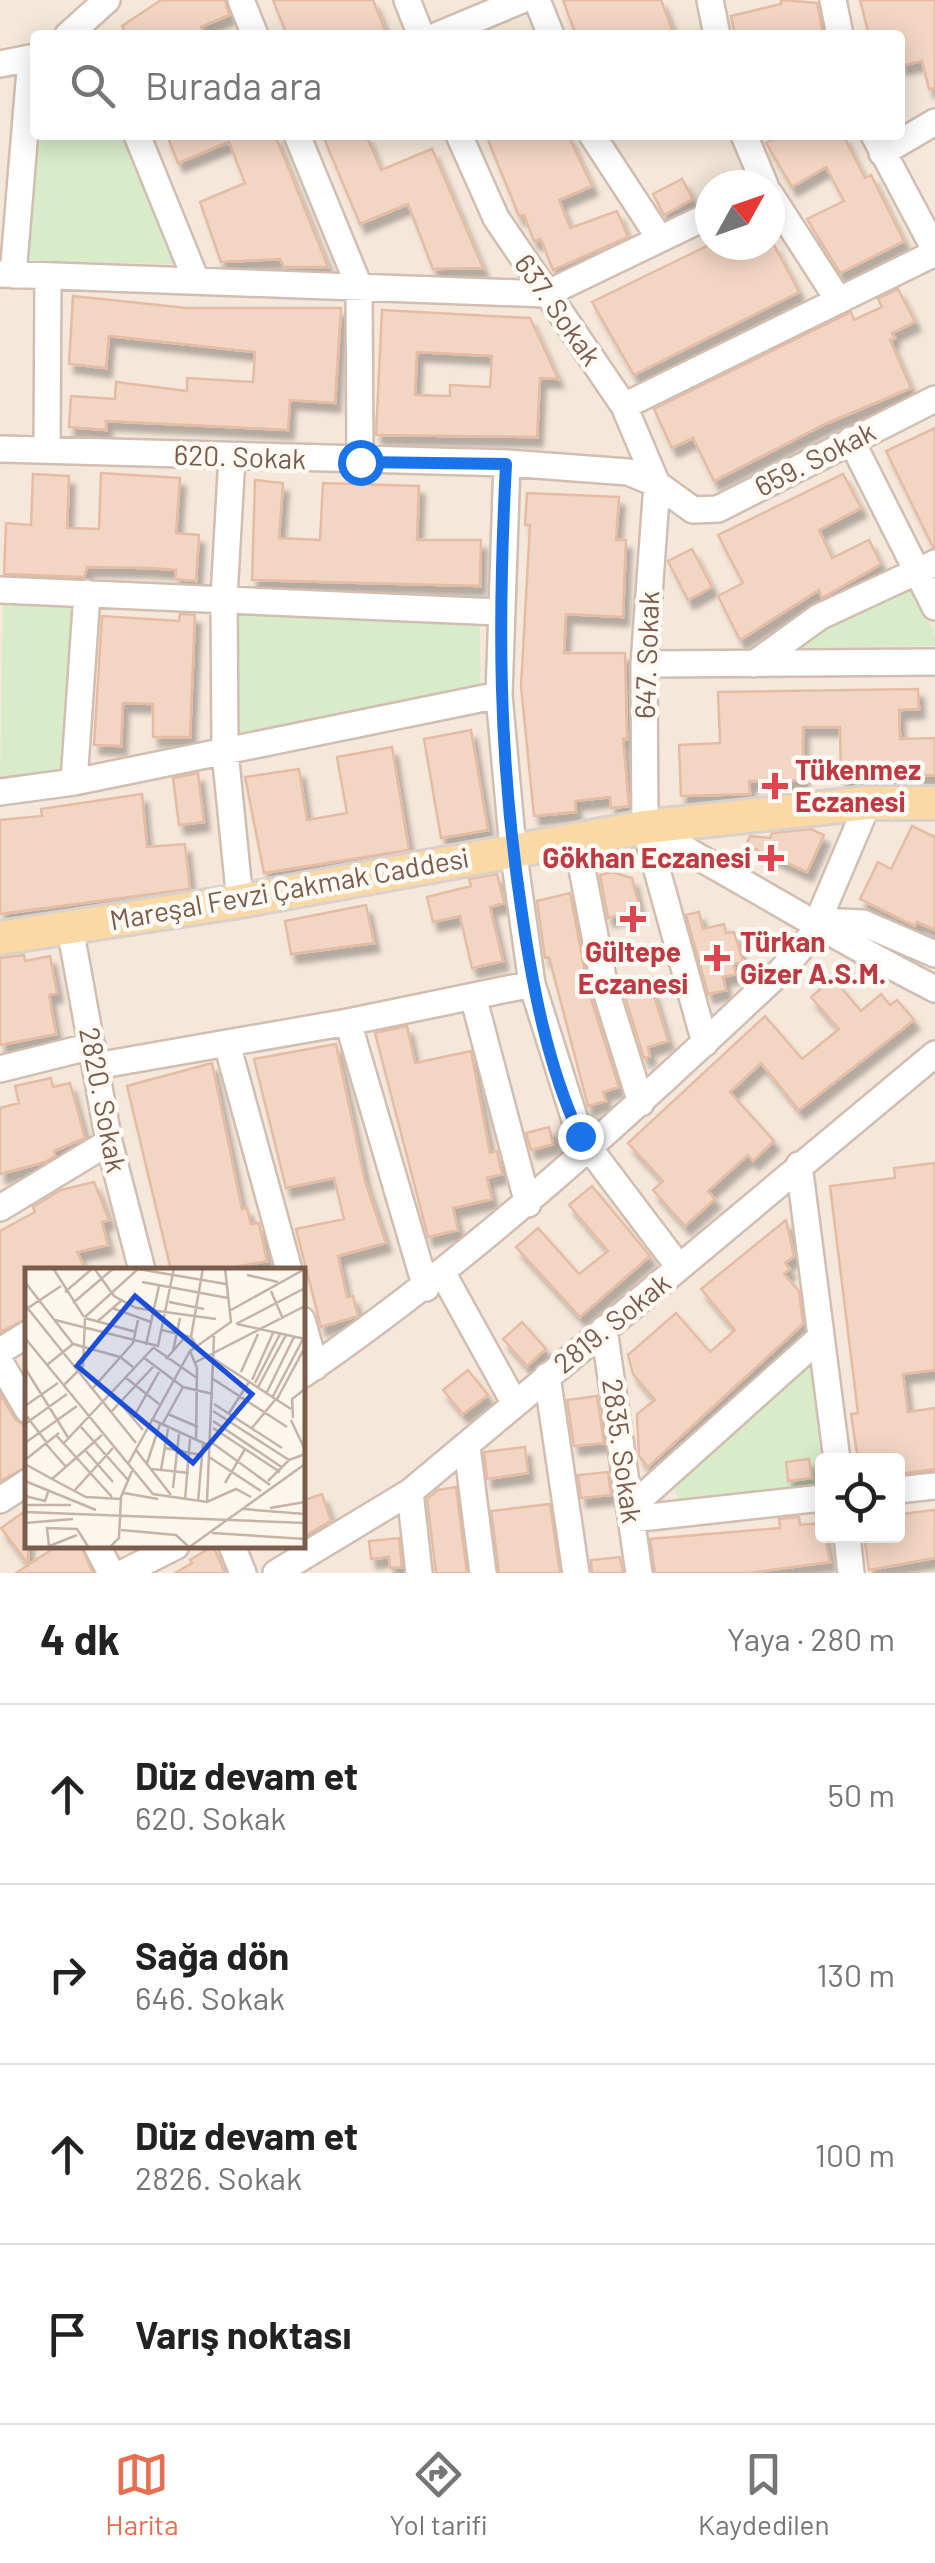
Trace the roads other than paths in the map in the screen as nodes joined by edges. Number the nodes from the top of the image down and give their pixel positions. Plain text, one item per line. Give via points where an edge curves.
1 (241, 0) edge
2 (407, 0) edge
3 (522, 0) edge
4 (537, 0) edge
5 (710, 0) edge
6 (833, 0) edge
7 (253, 30) edge
8 (419, 30) edge
9 (450, 30) edge
10 (550, 30) edge
11 (716, 30) edge
12 (839, 30) edge
13 (30, 58) edge
14 (0, 64) edge
15 (30, 81) edge
16 (935, 122) edge
17 (905, 134) edge
18 (139, 140) edge
19 (299, 140) edge
20 (461, 140) edge
21 (595, 140) edge
22 (746, 140) edge
23 (878, 144) edge
24 (759, 170) edge
25 (785, 217) edge
26 (695, 222) edge
27 (660, 240) junction
28 (935, 252) edge
29 (6, 274) edge
30 (48, 276) junction
31 (196, 280) junction
32 (359, 286) junction
33 (546, 294) junction
34 (837, 298) junction
35 (935, 400) edge
36 (624, 406) junction
37 (851, 440) junction
38 (0, 449) edge
39 (47, 450) junction
40 (232, 456) junction
41 (360, 462) junction
42 (506, 464) junction
43 (656, 484) junction
44 (926, 567) edge
45 (0, 590) edge
46 (87, 593) junction
47 (224, 597) junction
48 (935, 606) edge
49 (499, 612) junction
50 (935, 662) edge
51 (644, 664) junction
52 (754, 664) junction
53 (499, 695) junction
54 (225, 752) junction
55 (74, 782) junction
56 (0, 792) edge
57 (868, 803) junction
58 (935, 803) edge
59 (645, 826) junction
60 (576, 838) junction
61 (512, 849) junction
62 (240, 902) junction
63 (817, 921) junction
64 (70, 928) junction
65 (0, 938) edge
66 (935, 954) edge
67 (532, 984) junction
68 (935, 989) edge
69 (474, 996) junction
70 (348, 1022) junction
71 (704, 1043) junction
72 (226, 1044) junction
73 (935, 1054) edge
74 (94, 1056) junction
75 (0, 1069) edge
76 (641, 1103) junction
77 (110, 1142) junction
78 (590, 1151) junction
79 (799, 1165) junction
80 (528, 1204) junction
81 (0, 1208) edge
82 (679, 1267) junction
83 (138, 1268) edge
84 (288, 1268) edge
85 (435, 1281) junction
86 (604, 1329) junction
87 (25, 1336) edge
88 (821, 1338) junction
89 (305, 1342) edge
90 (0, 1351) edge
91 (0, 1362) edge
92 (309, 1371) edge
93 (547, 1376) junction
94 (515, 1404) junction
95 (25, 1405) edge
96 (467, 1447) junction
97 (836, 1453) edge
98 (25, 1484) edge
99 (935, 1486) edge
100 (905, 1489) edge
101 (410, 1492) junction
102 (815, 1499) edge
103 (0, 1500) edge
104 (631, 1513) junction
105 (848, 1543) edge
106 (99, 1548) edge
107 (172, 1548) edge
108 (233, 1548) edge
109 (281, 1572) edge
110 (110, 1573) edge
111 (123, 1573) edge
112 (243, 1573) edge
113 (419, 1573) edge
114 (484, 1573) edge
115 (576, 1573) edge
116 (640, 1573) edge
117 (851, 1573) edge

1 - 7 street
2 - 8 street
3 - 9 street
4 - 10 street
5 - 11 street
6 - 12 street
13 - 14 street
15 - 29 street
16 - 17 street
18 - 31 street
19 - 32 street
20 - 33 street, 637. Sokak via 496,218
21 - 27 street
22 - 24 street
23 - 28 street
25 - 34 street
26 - 27 street
27 - 33 street
28 - 34 street
29 - 30 street
30 - 31 street
30 - 39 street
31 - 32 street
32 - 33 street
32 - 41 street
33 - 36 street, 637. Sokak
34 - 36 street
35 - 37 street, 659. Sokak
36 - 43 street, 637. Sokak
37 - 43 street, 659. Sokak via 718,509 693,510
37 - 44 street
38 - 39 street, 620. Sokak
39 - 40 street, 620. Sokak
40 - 41 street, 620. Sokak
40 - 47 street
41 - 42 street, 620. Sokak
42 - 43 street, 620. Sokak via 628,472
42 - 49 street
43 - 51 street, 647. Sokak
44 - 48 street
44 - 52 street via 819,617
45 - 46 street
46 - 47 street
46 - 55 street
47 - 49 street
47 - 54 street
49 - 53 street
50 - 52 street
51 - 52 street
51 - 59 street, 647. Sokak
53 - 54 street
53 - 61 street
54 - 55 street
54 - 62 street
55 - 56 street
57 - 58 main road, Mareşal Fevzi Çakmak Caddesi
57 - 59 main road, Mareşal Fevzi Çakmak Caddesi
57 - 63 street
59 - 60 main road, Mareşal Fevzi Çakmak Caddesi
59 - 63 street
59 - 71 street, 647. Sokak
60 - 61 main road, Mareşal Fevzi Çakmak Caddesi
60 - 76 street via 605,988
61 - 62 main road, Mareşal Fevzi Çakmak Caddesi
61 - 67 street
62 - 64 main road, Mareşal Fevzi Çakmak Caddesi
63 - 66 street via 864,923
63 - 68 street
63 - 71 street via 781,971
64 - 65 main road, Mareşal Fevzi Çakmak Caddesi
64 - 74 street, 2820. Sokak
67 - 69 street
67 - 78 street via 572,1119
69 - 70 street
69 - 80 street
70 - 72 street
70 - 85 street
71 - 76 street
72 - 74 street
72 - 84 street
73 - 79 street, 2819. Sokak
74 - 75 street
74 - 77 street, 2820. Sokak
76 - 78 street
77 - 81 street
77 - 83 street, 2820. Sokak
78 - 80 street
78 - 82 street
79 - 82 street, 2819. Sokak
79 - 88 street
80 - 85 street
82 - 86 street, 2819. Sokak
85 - 92 street
85 - 94 street
86 - 93 street, 2819. Sokak
86 - 104 street, 2835. Sokak
87 - 90 street
88 - 97 street
88 - 104 street
89 - 92 street
91 - 95 street
93 - 94 street, 2819. Sokak
93 - 115 street
94 - 96 street, 2819. Sokak
96 - 101 street, 2819. Sokak
96 - 114 street
98 - 103 street
99 - 100 street
101 - 109 street, 2819. Sokak
101 - 113 street
102 - 104 street
104 - 116 street, 2835. Sokak
105 - 117 street
106 - 110 street
107 - 111 street
108 - 112 street

